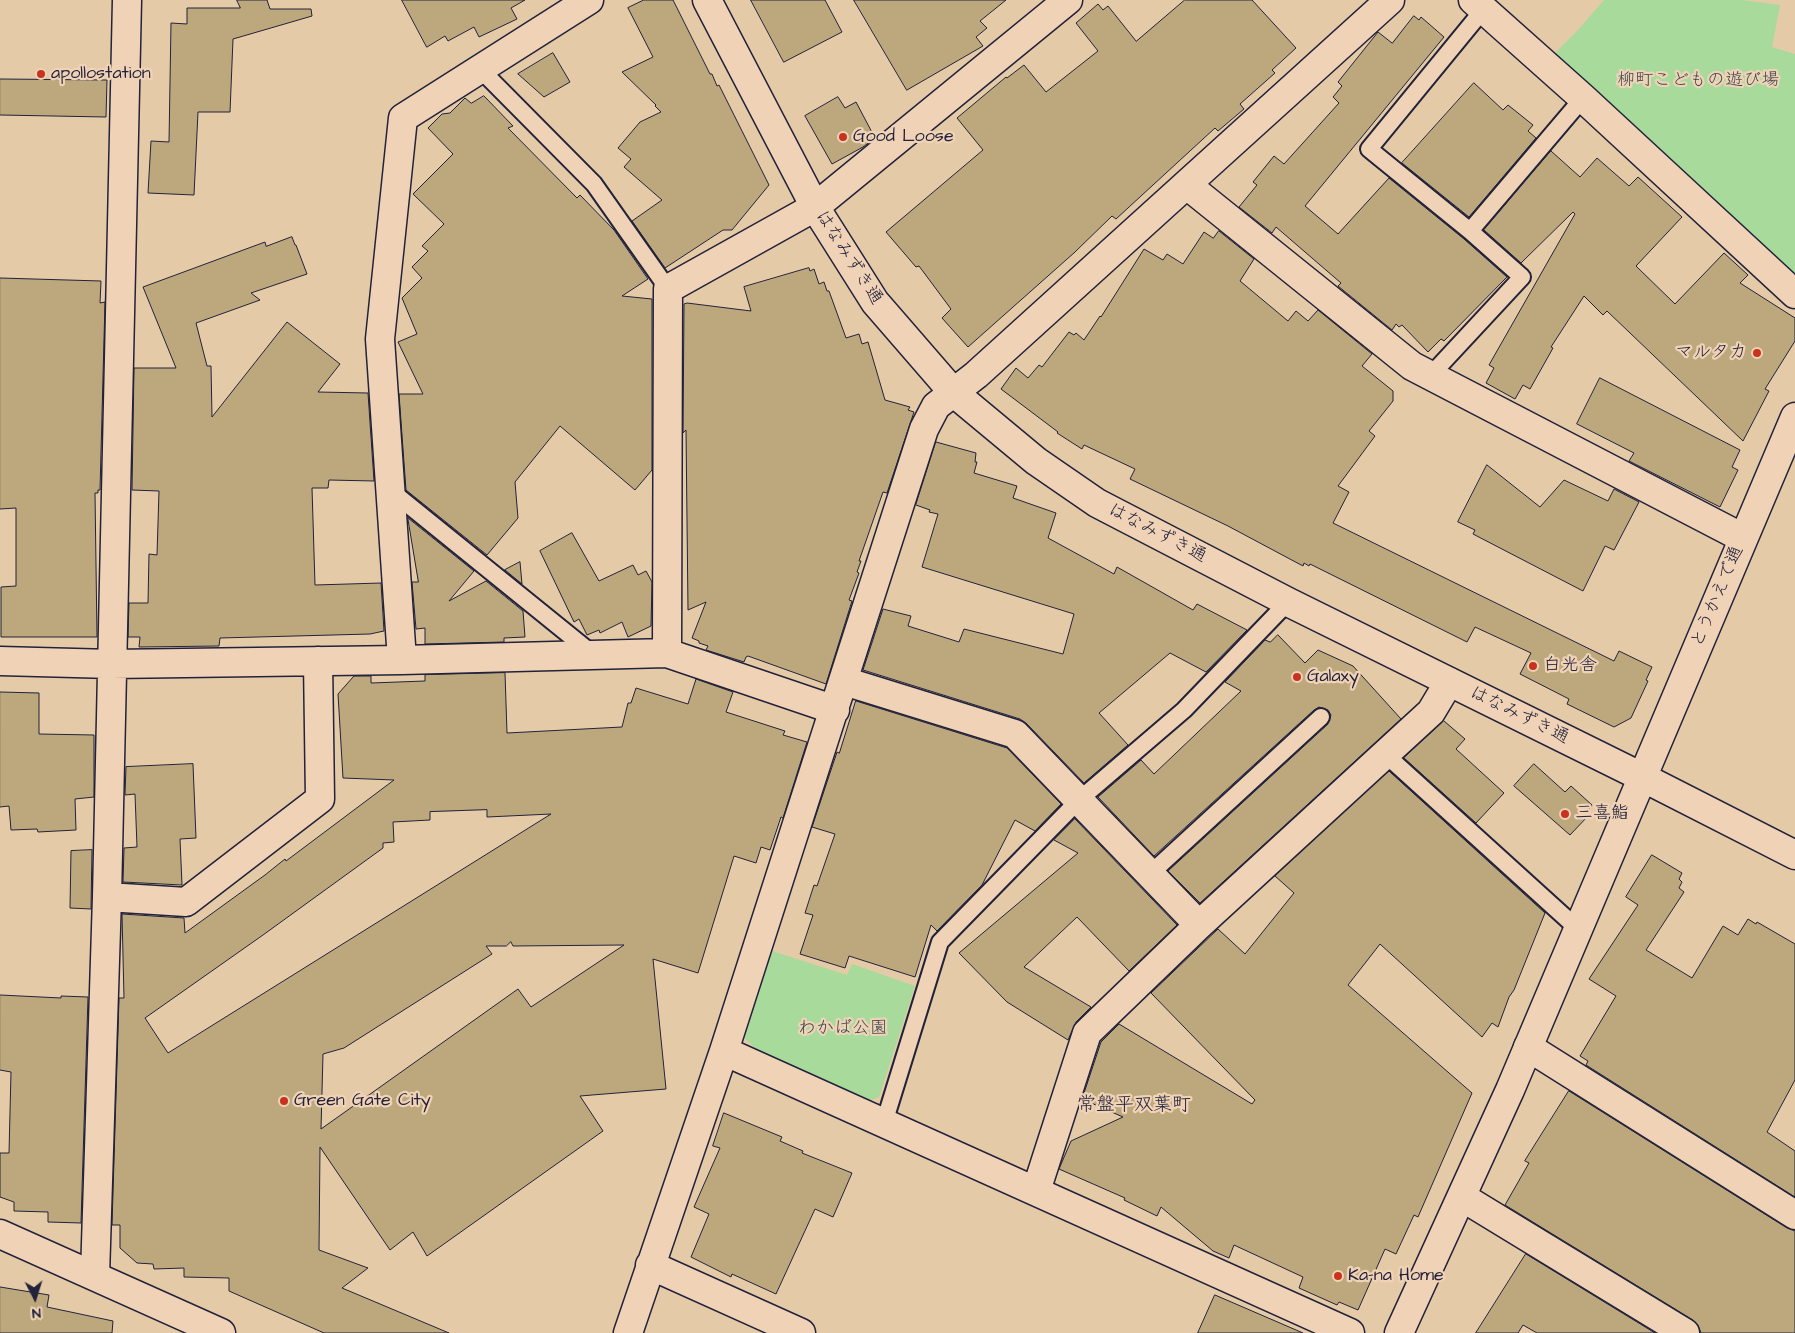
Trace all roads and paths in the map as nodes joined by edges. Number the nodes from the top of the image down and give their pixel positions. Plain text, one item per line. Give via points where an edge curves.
1 (127, 0) edge
2 (589, 0) edge
3 (707, 0) edge
4 (1068, 0) edge
5 (1390, 0) edge
6 (1478, 5) edge
7 (480, 69) junction
8 (1583, 98) junction
9 (1187, 185) junction
10 (815, 207) junction
11 (1470, 231) junction
12 (668, 289) junction
13 (1795, 294) edge
14 (1430, 376) junction
15 (953, 392) junction
16 (1795, 417) edge
17 (390, 490) junction
18 (1743, 538) junction
19 (1288, 602) junction
20 (667, 654) junction
21 (594, 655) junction
22 (402, 660) junction
23 (0, 661) edge
24 (318, 661) junction
25 (112, 664) junction
26 (844, 681) junction
27 (1449, 682) junction
28 (835, 710) junction
29 (1321, 717) dead end
30 (1385, 754) junction
31 (1642, 776) junction
32 (1079, 800) junction
33 (1795, 855) edge
34 (1150, 874) junction
35 (106, 897) junction
36 (1199, 925) junction
37 (1578, 930) junction
38 (1528, 1047) junction
39 (724, 1051) junction
40 (884, 1123) junction
41 (1036, 1192) junction
42 (1462, 1197) junction
43 (1795, 1215) edge
44 (0, 1234) edge
45 (650, 1265) junction
46 (95, 1276) junction
47 (221, 1333) edge
48 (628, 1333) edge
49 (801, 1333) edge
50 (1350, 1333) edge
51 (1400, 1333) edge
52 (1685, 1333) edge

1 - 25 street
2 - 7 street
3 - 10 street, はなみずき通
4 - 10 street
5 - 9 street
6 - 8 street
6 - 11 lane via 1369,148
7 - 12 lane via 594,184
7 - 17 street via 404,118 380,339
8 - 11 lane
8 - 13 street
9 - 14 street via 1412,366
9 - 15 street via 976,375
10 - 12 street
10 - 15 street, はなみずき通 via 875,302
11 - 14 lane via 1522,277
12 - 20 street
14 - 18 street
15 - 19 street, はなみずき通 via 1036,461 1098,503
15 - 26 street via 936,406 924,430
16 - 18 street, とうかえで通
17 - 21 lane
17 - 22 street
18 - 31 street, とうかえで通
19 - 27 street, はなみずき通
19 - 32 lane via 1184,710
20 - 21 street
20 - 28 street
21 - 22 street
22 - 24 street
23 - 25 street
24 - 25 street
24 - 35 street via 320,799 186,902
25 - 35 street
26 - 28 street
26 - 32 street via 1015,734
27 - 30 street via 1431,712
27 - 31 street, はなみずき通
28 - 39 street
29 - 34 lane
30 - 36 street
30 - 37 lane
31 - 33 street, はなみずき通
31 - 37 street, とうかえで通
32 - 34 street
32 - 40 lane via 940,942
34 - 36 street
35 - 46 street
36 - 41 street via 1087,1033
37 - 38 street, とうかえで通
38 - 42 street, とうかえで通
38 - 43 street
39 - 40 street
39 - 45 street
40 - 41 street
41 - 50 street
42 - 51 street, とうかえで通
42 - 52 street
44 - 46 street
45 - 48 street
45 - 49 street
46 - 47 street

